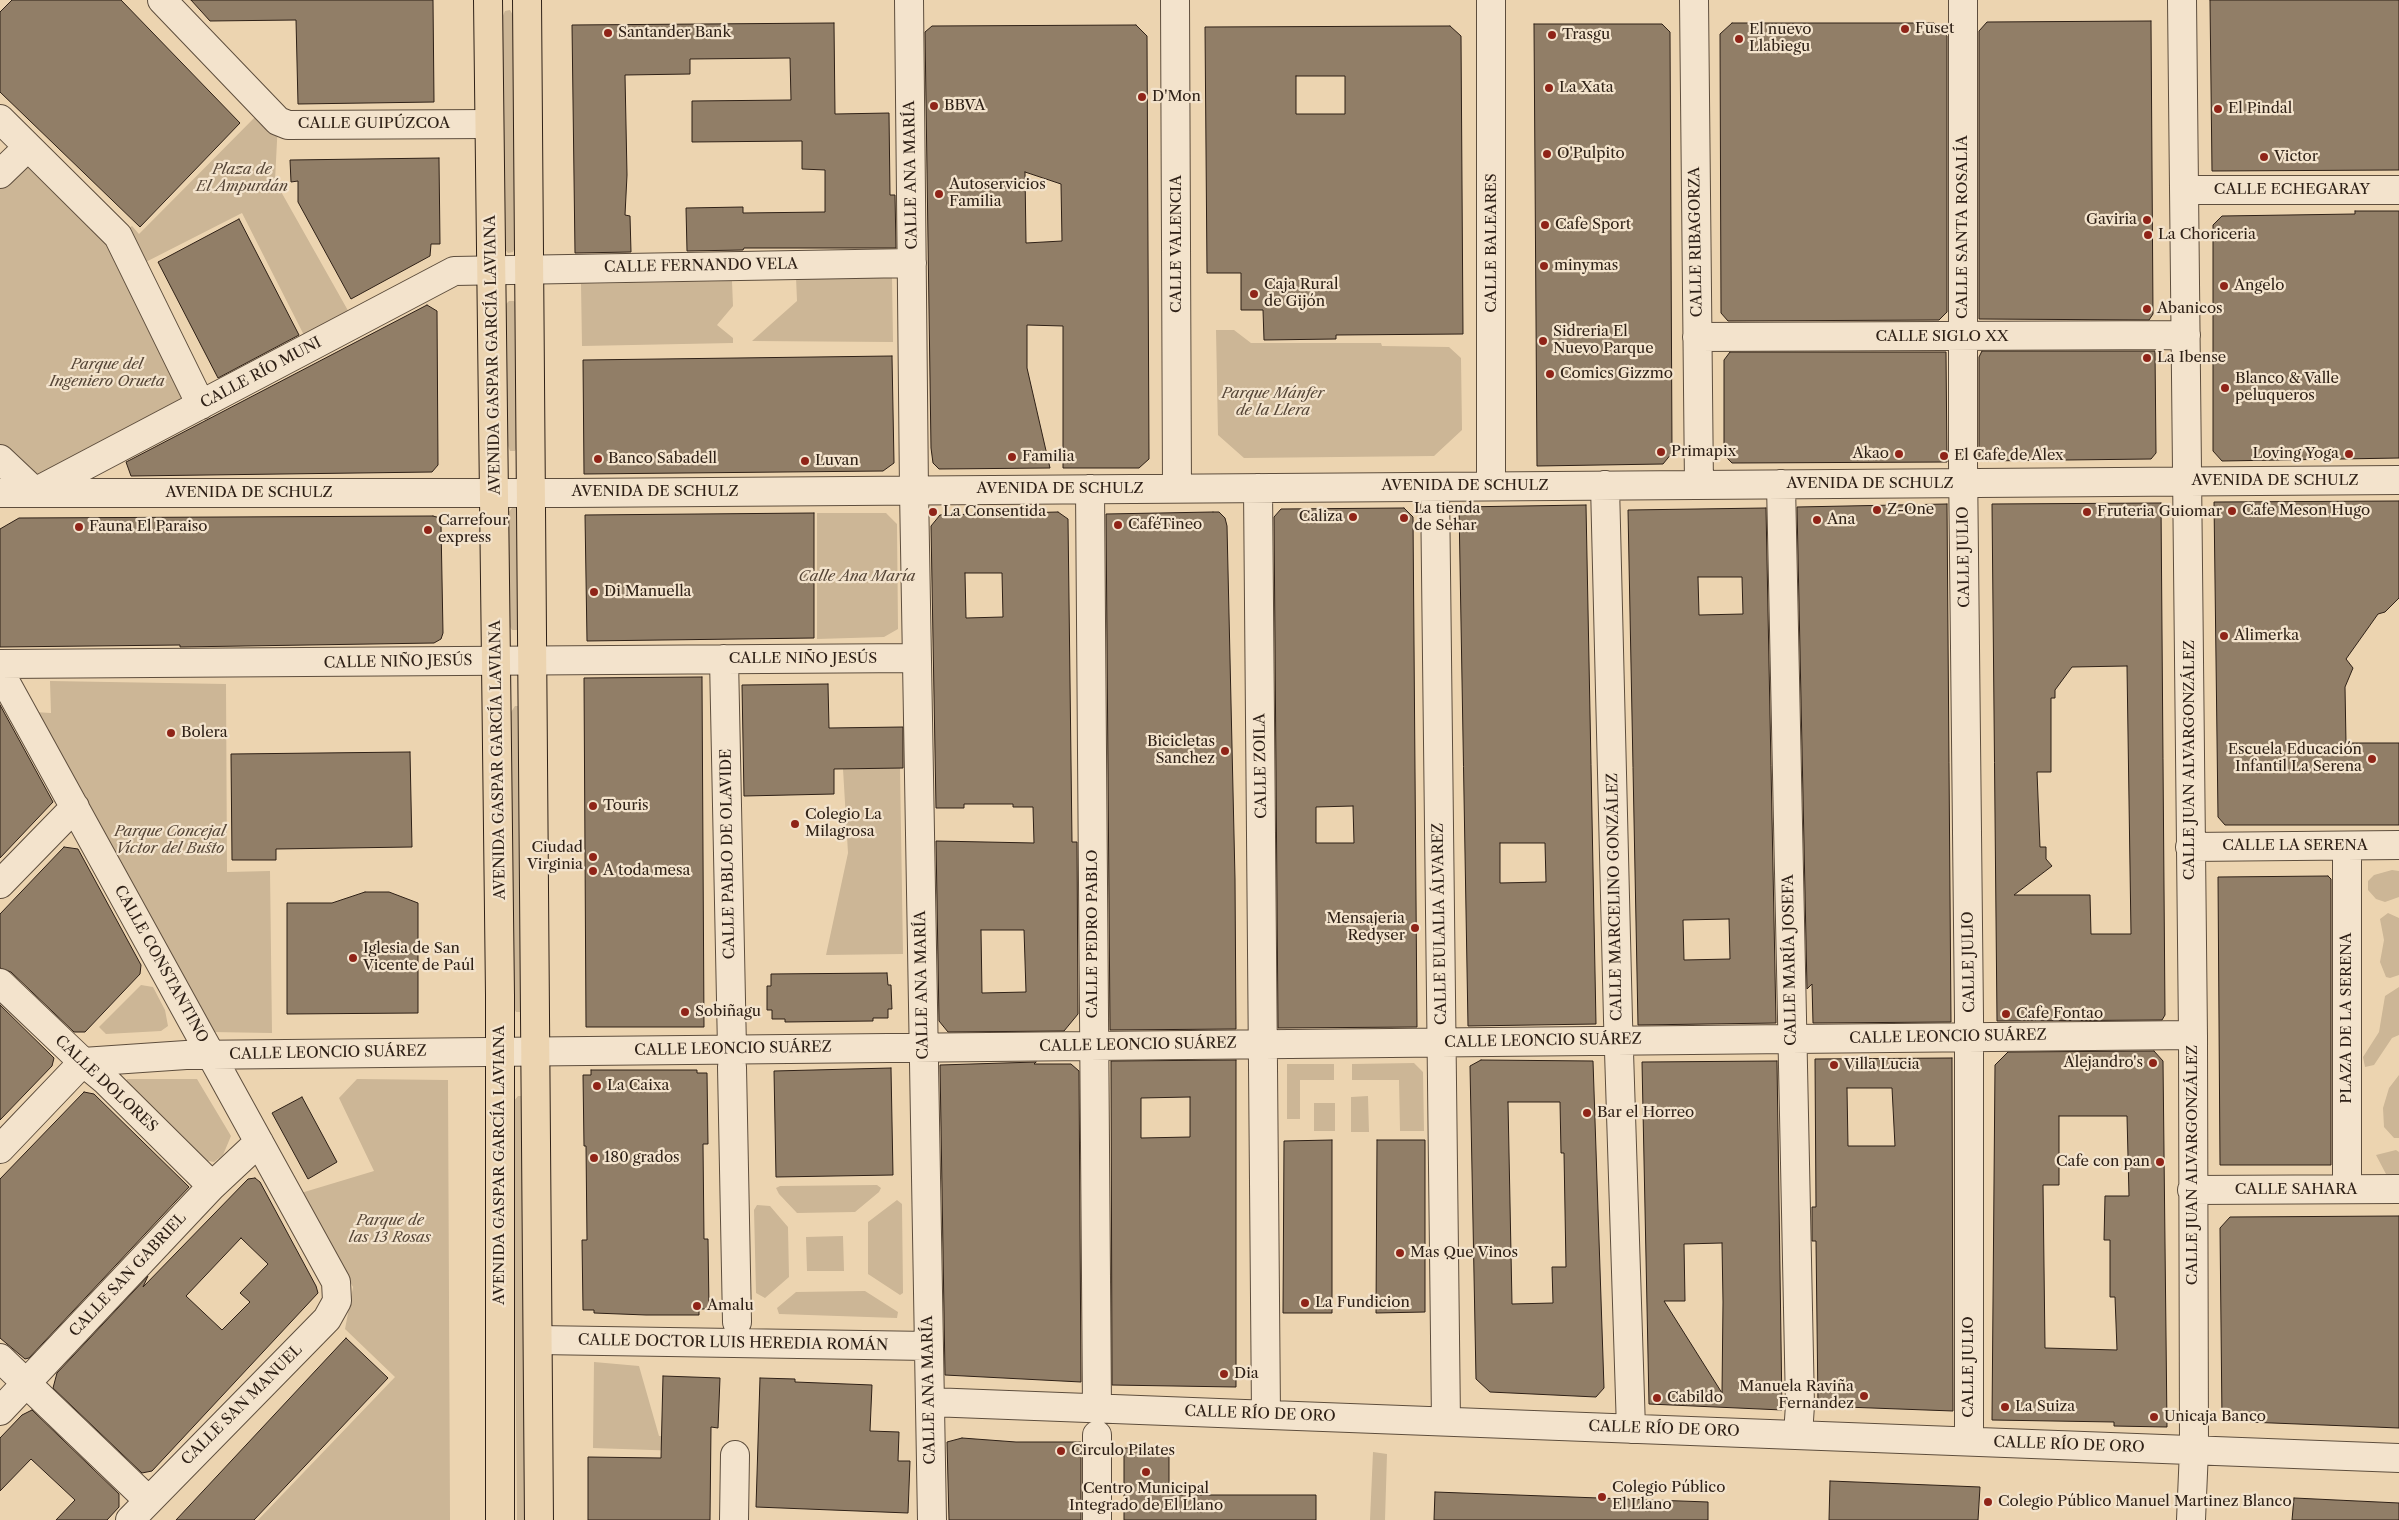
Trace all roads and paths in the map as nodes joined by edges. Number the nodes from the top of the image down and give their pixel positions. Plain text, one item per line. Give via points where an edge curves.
1 (162, 0) edge
2 (488, 0) edge
3 (527, 0) edge
4 (909, 0) edge
5 (1175, 0) edge
6 (1491, 0) edge
7 (1694, 0) edge
8 (1963, 0) edge
9 (2182, 0) edge
10 (0, 119) edge
11 (489, 124) junction
12 (28, 146) junction
13 (0, 174) edge
14 (2184, 190) junction
15 (2399, 190) edge
16 (912, 263) junction
17 (530, 268) junction
18 (491, 270) junction
19 (2186, 335) junction
20 (1697, 337) junction
21 (1964, 338) junction
22 (201, 404) junction
23 (0, 459) edge
24 (2399, 480) edge
25 (2188, 481) junction
26 (1780, 484) junction
27 (1963, 484) junction
28 (1605, 485) junction
29 (1698, 485) junction
30 (1491, 486) junction
31 (1434, 487) junction
32 (1177, 488) junction
33 (1258, 488) junction
34 (1090, 489) junction
35 (914, 490) junction
36 (35, 492) junction
37 (495, 493) junction
38 (531, 493) junction
39 (1, 494) edge
40 (917, 658) junction
41 (724, 659) junction
42 (497, 661) junction
43 (532, 661) junction
44 (0, 664) edge
45 (0, 672) edge
46 (75, 807) junction
47 (2347, 846) junction
48 (2399, 846) edge
49 (2190, 847) junction
50 (0, 884) edge
51 (0, 983) edge
52 (2193, 1035) junction
53 (1969, 1037) junction
54 (1792, 1039) junction
55 (1619, 1041) junction
56 (1441, 1042) junction
57 (1263, 1044) junction
58 (1094, 1046) junction
59 (923, 1047) junction
60 (535, 1051) junction
61 (500, 1052) junction
62 (211, 1055) junction
63 (732, 1058) junction
64 (83, 1062) junction
65 (258, 1142) junction
66 (0, 1149) edge
67 (212, 1186) junction
68 (2399, 1189) edge
69 (2192, 1190) junction
70 (2347, 1190) junction
71 (336, 1282) joint
72 (737, 1322) dead end
73 (538, 1340) junction
74 (929, 1346) junction
75 (0, 1358) edge
76 (27, 1384) junction
77 (930, 1402) junction
78 (1097, 1408) junction
79 (0, 1411) edge
80 (1266, 1414) junction
81 (1446, 1421) junction
82 (1631, 1429) junction
83 (1097, 1435) dead end
84 (1798, 1435) junction
85 (1969, 1441) junction
86 (2194, 1450) junction
87 (735, 1455) dead end
88 (2399, 1458) edge
89 (148, 1500) junction
90 (130, 1520) edge
91 (500, 1520) edge
92 (539, 1520) edge
93 (734, 1520) edge
94 (932, 1520) edge
95 (1096, 1520) edge
96 (2191, 1520) edge

1 - 11 street, CALLE GUIPÚZCOA via 278,121 288,125
2 - 11 main road, AVENIDA GASPAR GARCÍA LAVIANA
3 - 17 main road
4 - 16 street, CALLE ANA MARÍA
5 - 32 street, CALLE VALENCIA
6 - 30 street, CALLE BALEARES
7 - 20 street, CALLE RIBAGORZA
8 - 21 street, CALLE SANTA ROSALÍA
9 - 14 street, CALLE JUAN ALVARGONZÁLEZ
10 - 12 street
11 - 18 main road, AVENIDA GASPAR GARCÍA LAVIANA
12 - 13 street
12 - 22 street via 118,236
14 - 15 street, CALLE ECHEGARAY
14 - 19 street, CALLE JUAN ALVARGONZÁLEZ
16 - 17 street, CALLE FERNANDO VELA
16 - 35 street, CALLE ANA MARÍA
17 - 18 street, CALLE FERNANDO VELA
17 - 38 main road
18 - 22 street, CALLE RÍO MUNI via 454,271
18 - 37 main road, AVENIDA GASPAR GARCÍA LAVIANA
19 - 21 street, CALLE SIGLO XX
19 - 25 street, CALLE JUAN ALVARGONZÁLEZ
20 - 21 street, CALLE SIGLO XX
20 - 29 street, CALLE RIBAGORZA
21 - 27 street, CALLE SANTA ROSALÍA
22 - 36 street, CALLE RÍO MUNI
23 - 36 street
24 - 25 street, AVENIDA DE SCHULZ
25 - 27 street, AVENIDA DE SCHULZ
25 - 49 street, CALLE JUAN ALVARGONZÁLEZ
26 - 27 street, AVENIDA DE SCHULZ
26 - 29 street, AVENIDA DE SCHULZ
26 - 54 street, CALLE MARÍA JOSEFA
27 - 53 street, CALLE JULIO
28 - 29 street, AVENIDA DE SCHULZ
28 - 30 street, AVENIDA DE SCHULZ
28 - 55 street, CALLE MARCELINO GONZÁLEZ
30 - 31 street, AVENIDA DE SCHULZ
31 - 33 street, AVENIDA DE SCHULZ
31 - 56 street, CALLE EULALIA ÁLVAREZ
32 - 33 street, AVENIDA DE SCHULZ
32 - 34 street, AVENIDA DE SCHULZ
33 - 57 street, CALLE ZOILA
34 - 35 street, AVENIDA DE SCHULZ
34 - 58 street, CALLE PEDRO PABLO
35 - 38 street, AVENIDA DE SCHULZ
35 - 40 street, CALLE ANA MARÍA
36 - 37 street, AVENIDA DE SCHULZ
36 - 39 street, AVENIDA DE SCHULZ
37 - 38 street, AVENIDA DE SCHULZ
37 - 42 main road, AVENIDA GASPAR GARCÍA LAVIANA
38 - 43 main road
40 - 41 street, CALLE NIÑO JESÚS
40 - 59 street, CALLE ANA MARÍA
41 - 43 street, CALLE NIÑO JESÚS
41 - 63 street, CALLE PABLO DE OLAVIDE
42 - 43 street, CALLE NIÑO JESÚS
42 - 44 street, CALLE NIÑO JESÚS
42 - 61 main road, AVENIDA GASPAR GARCÍA LAVIANA
43 - 60 main road
45 - 46 street, CALLE CONSTANTINO
46 - 50 street
46 - 62 street, CALLE CONSTANTINO
47 - 48 street, CALLE LA SERENA
47 - 49 street, CALLE LA SERENA
47 - 70 street, PLAZA DE LA SERENA
49 - 52 street, CALLE JUAN ALVARGONZÁLEZ
51 - 64 street, CALLE DOLORES
52 - 53 street, CALLE LEONCIO SUÁREZ
52 - 69 street, CALLE JUAN ALVARGONZÁLEZ
53 - 54 street, CALLE LEONCIO SUÁREZ
53 - 85 street, CALLE JULIO
54 - 55 street, CALLE LEONCIO SUÁREZ
54 - 84 street, CALLE MARÍA JOSEFA
55 - 56 street, CALLE LEONCIO SUÁREZ
55 - 82 street, CALLE MARCELINO GONZÁLEZ
56 - 57 street, CALLE LEONCIO SUÁREZ
56 - 81 street, CALLE EULALIA ÁLVAREZ
57 - 58 street, CALLE LEONCIO SUÁREZ
57 - 80 street, CALLE ZOILA
58 - 59 street, CALLE LEONCIO SUÁREZ
58 - 78 street, CALLE PEDRO PABLO
59 - 63 street, CALLE LEONCIO SUÁREZ
59 - 74 street, CALLE ANA MARÍA
60 - 61 street, CALLE LEONCIO SUÁREZ
60 - 63 street, CALLE LEONCIO SUÁREZ
60 - 73 main road
61 - 62 street, CALLE LEONCIO SUÁREZ
61 - 91 main road, AVENIDA GASPAR GARCÍA LAVIANA
62 - 64 street, CALLE LEONCIO SUÁREZ
62 - 65 street, CALLE CONSTANTINO
63 - 72 street, CALLE PABLO DE OLAVIDE
64 - 66 street
64 - 67 street, CALLE DOLORES
65 - 67 street, CALLE SAN GABRIEL
65 - 71 street, CALLE CONSTANTINO
67 - 76 street, CALLE SAN GABRIEL
68 - 70 street, CALLE SAHARA
69 - 70 street, CALLE SAHARA
69 - 86 street, CALLE JUAN ALVARGONZÁLEZ
71 - 89 street, CALLE SAN MANUEL via 337,1301 327,1319
73 - 74 street, CALLE DOCTOR LUIS HEREDIA ROMÁN
73 - 92 main road
74 - 77 street, CALLE ANA MARÍA
75 - 76 street
76 - 79 street, CALLE SAN GABRIEL
76 - 89 street
77 - 78 street, CALLE RÍO DE ORO
77 - 94 street, CALLE ANA MARÍA
78 - 80 street, CALLE RÍO DE ORO
80 - 81 street, CALLE RÍO DE ORO
81 - 82 street, CALLE RÍO DE ORO
82 - 84 street, CALLE RÍO DE ORO
83 - 95 street
84 - 85 street, CALLE RÍO DE ORO
85 - 86 street, CALLE RÍO DE ORO
86 - 88 street, CALLE RÍO DE ORO
86 - 96 street, CALLE JUAN ALVARGONZÁLEZ
87 - 93 street
89 - 90 street, CALLE SAN MANUEL

